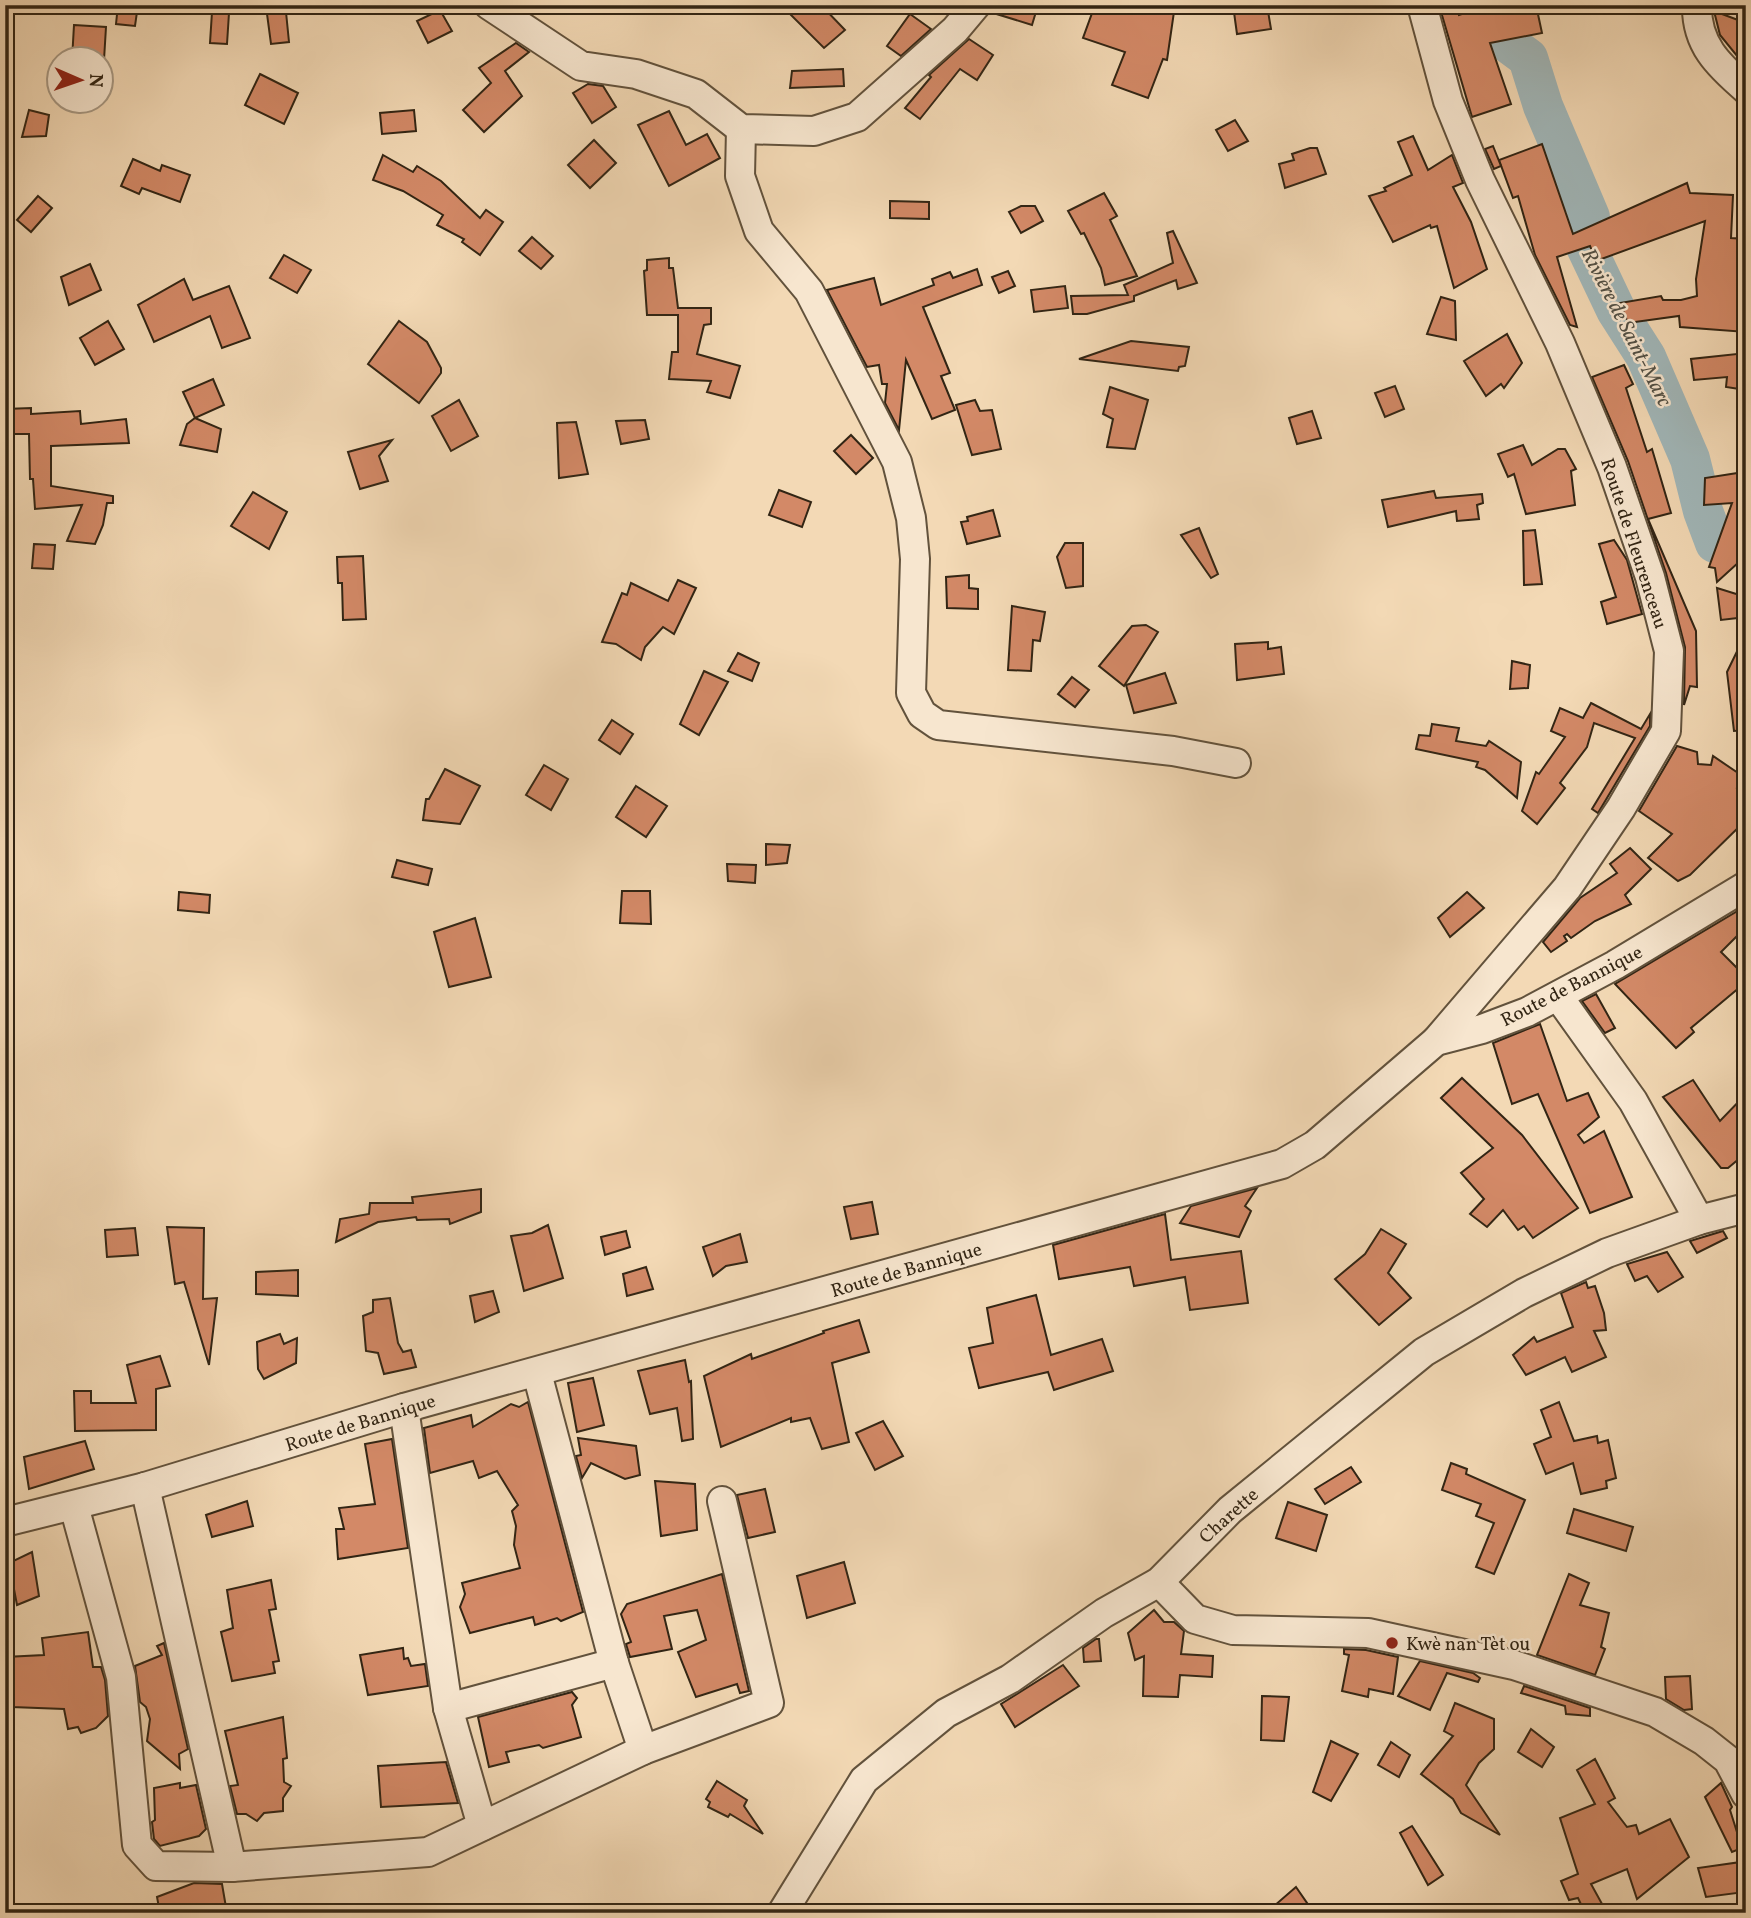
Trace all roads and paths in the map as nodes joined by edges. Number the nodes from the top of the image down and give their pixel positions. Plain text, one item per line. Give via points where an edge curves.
1 (489, 5) edge
2 (976, 5) edge
3 (1422, 5) edge
4 (1697, 5) edge
5 (1746, 89) edge
6 (741, 129) junction
7 (1236, 763) dead end
8 (1746, 886) edge
9 (1558, 996) junction
10 (1436, 1041) junction
11 (1746, 1208) edge
12 (1699, 1220) junction
13 (537, 1373) junction
14 (404, 1408) junction
15 (145, 1487) junction
16 (722, 1501) dead end
17 (74, 1506) junction
18 (5, 1522) edge
19 (1159, 1582) junction
20 (614, 1663) junction
21 (448, 1708) junction
22 (643, 1750) junction
23 (1746, 1794) edge
24 (482, 1826) junction
25 (232, 1867) junction
26 (782, 1913) edge

1 - 6 street via 581,66 636,74 696,94
2 - 6 street via 857,117 814,131
3 - 10 street, Route de Fleurenceau via 1448,101 1471,157 1560,343 1612,467 1650,577 1669,651 1666,731 1621,808 1567,888
4 - 5 street via 1702,39 1715,62
6 - 7 street via 740,176 759,231 809,291 897,462 911,518 915,559 911,693 922,714 938,724 1173,751
8 - 9 street, Route de Bannique
9 - 10 street, Route de Bannique via 1482,1029
9 - 12 street via 1633,1101
10 - 13 street, Route de Bannique via 1315,1146 1282,1164
11 - 12 street, Charette
12 - 19 street, Charette via 1595,1258 1524,1293 1424,1352 1230,1510
13 - 14 street, Route de Bannique
13 - 20 street
14 - 15 street, Route de Bannique
14 - 21 street
15 - 17 street, Route de Bannique
15 - 25 street
16 - 22 street via 769,1703
17 - 18 street, Route de Bannique
17 - 25 street via 121,1677 137,1846 156,1866
19 - 23 street via 1195,1619 1233,1630 1381,1635 1514,1665 1655,1712 1728,1760
19 - 26 street, Charette via 1104,1613 1010,1679 946,1713 864,1780
20 - 21 street
20 - 22 street
21 - 24 street
22 - 24 street
24 - 25 street via 428,1853

